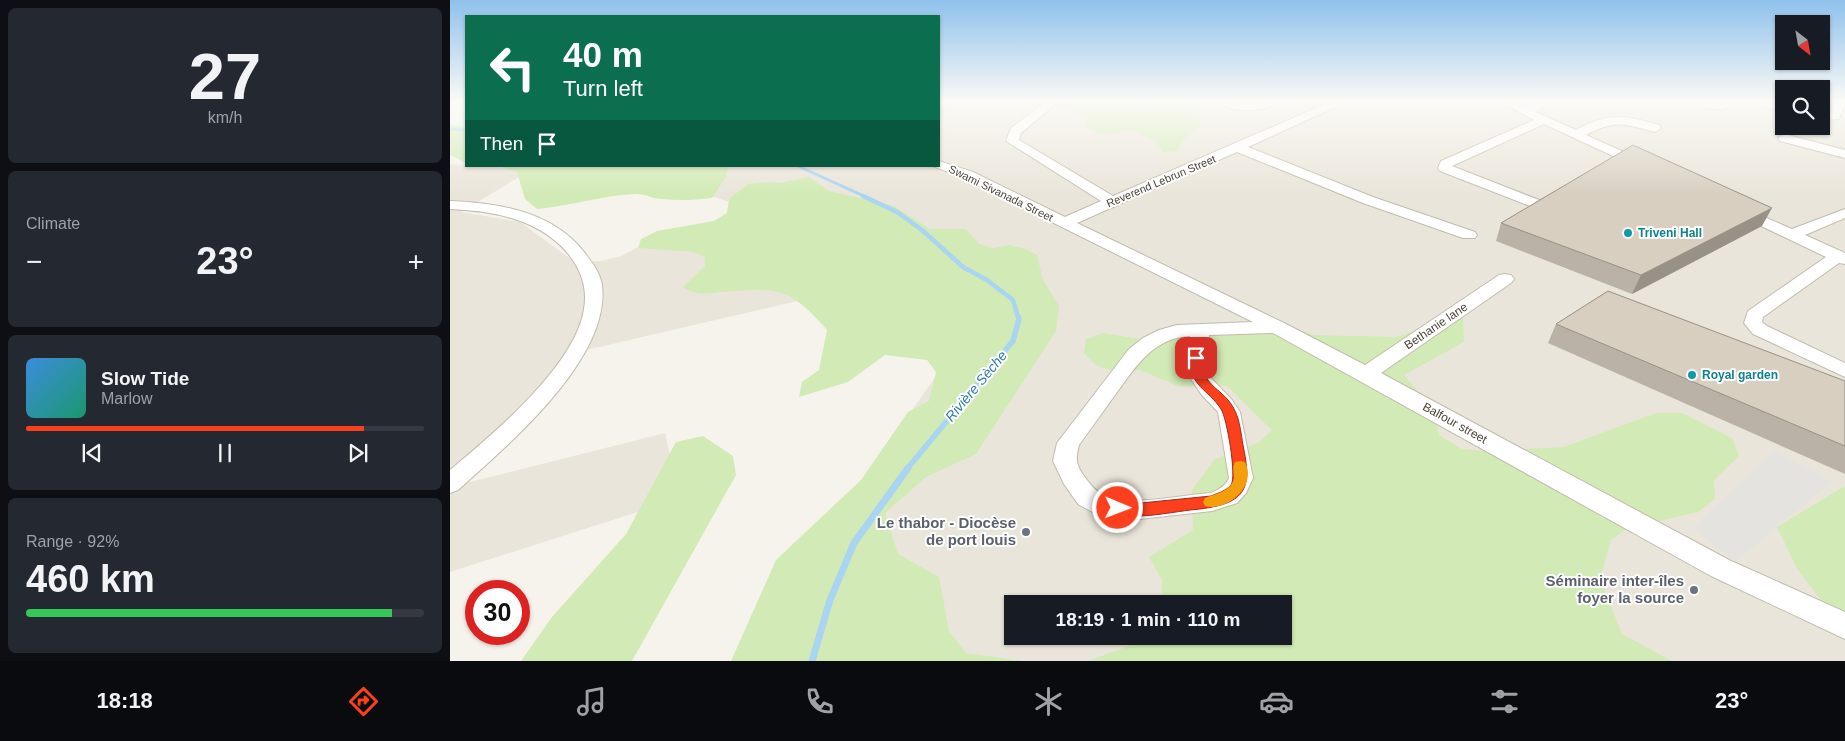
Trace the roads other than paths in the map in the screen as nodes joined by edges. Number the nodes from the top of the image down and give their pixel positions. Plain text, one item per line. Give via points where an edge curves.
1 (1014, 133) edge
2 (1271, 133) edge
3 (1515, 133) edge
4 (1571, 133) edge
5 (1580, 133) edge
6 (1576, 135) junction
7 (1784, 138) dead end
8 (1238, 148) junction
9 (1845, 154) edge
10 (1625, 157) junction
11 (940, 165) edge
12 (1609, 168) edge
13 (1658, 173) edge
14 (1569, 193) edge
15 (1113, 202) junction
16 (1725, 203) edge
17 (450, 205) edge
18 (1845, 212) edge
19 (1063, 223) junction
20 (1469, 234) dead end
21 (1793, 234) junction
22 (1841, 257) edge
23 (1505, 279) dead end
24 (1277, 327) junction
25 (1200, 330) junction
26 (1845, 371) edge
27 (1366, 374) junction
28 (450, 484) edge
29 (1845, 626) edge

1 - 15 street via 1012,141
2 - 8 street, Reverend Lebrun Street
3 - 14 street via 1446,164 1445,168 1535,203 1553,203
4 - 6 street
5 - 6 street
6 - 10 street
7 - 9 street
8 - 15 street, Reverend Lebrun Street
8 - 20 street via 1368,200
10 - 12 street
10 - 13 street
11 - 19 street, Swami Sivanada Street via 968,175
15 - 19 street, Reverend Lebrun Street
16 - 21 street
17 - 28 street via 510,211 535,221 566,242 582,260 594,286 591,318 566,368 510,430
18 - 21 street
19 - 24 street, Balfour street
21 - 22 street
22 - 26 street via 1754,315 1753,323 1760,330
23 - 27 street, Bethanie lane
24 - 25 street
24 - 27 street, Balfour street
25 - 25 street via 1162,335 1136,353 1068,443 1064,461 1072,478 1087,496 1105,507 1131,510 1212,502 1238,488 1240,461 1229,412 1196,370
27 - 29 street, Balfour street via 1720,568

